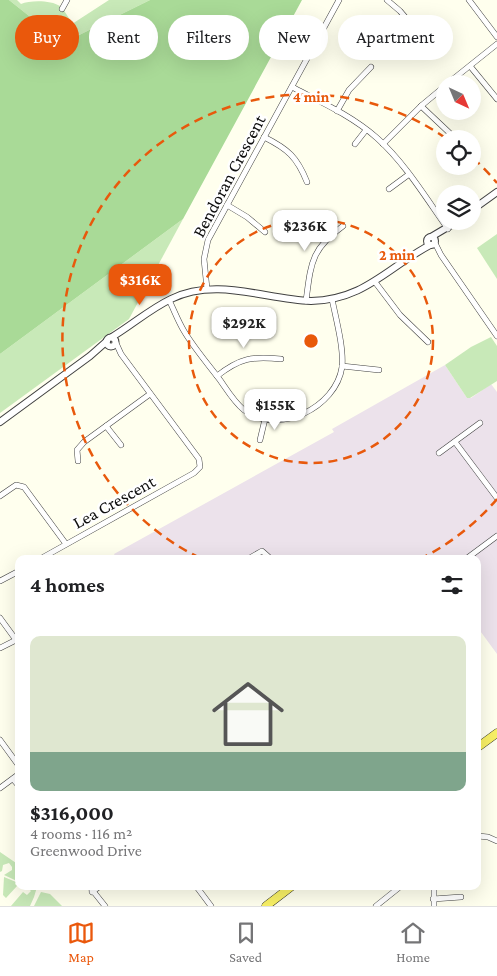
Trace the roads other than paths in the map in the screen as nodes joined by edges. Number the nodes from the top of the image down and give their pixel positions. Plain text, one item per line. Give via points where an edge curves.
1 (67, 0) edge
2 (339, 0) edge
3 (387, 0) edge
4 (469, 0) edge
5 (62, 9) dead end
6 (403, 15) edge
7 (497, 37) edge
8 (497, 44) edge
9 (470, 66) junction
10 (371, 67) dead end
11 (459, 75) edge
12 (292, 87) junction
13 (436, 93) edge
14 (497, 98) edge
15 (421, 106) junction
16 (337, 111) junction
17 (366, 130) junction
18 (446, 130) edge
19 (264, 137) junction
20 (355, 144) dead end
21 (382, 144) junction
22 (408, 175) junction
23 (308, 182) dead end
24 (389, 189) dead end
25 (497, 192) edge
26 (481, 204) edge
27 (227, 205) junction
28 (436, 212) edge
29 (343, 226) dead end
30 (446, 230) edge
31 (265, 232) dead end
32 (431, 242) junction
33 (375, 282) junction
34 (206, 289) junction
35 (332, 299) junction
36 (169, 300) junction
37 (306, 300) junction
38 (497, 336) edge
39 (428, 342) dead end
40 (112, 343) junction
41 (281, 359) dead end
42 (342, 366) junction
43 (379, 370) dead end
44 (217, 376) junction
45 (150, 394) junction
46 (265, 419) junction
47 (0, 422) edge
48 (480, 423) dead end
49 (106, 426) junction
50 (260, 440) dead end
51 (455, 442) junction
52 (121, 445) dead end
53 (439, 453) dead end
54 (78, 461) dead end
55 (200, 467) junction
56 (207, 468) dead end
57 (20, 478) dead end
58 (20, 485) junction
59 (0, 496) edge
60 (497, 498) edge
61 (497, 536) edge
62 (66, 544) junction
63 (47, 555) edge
64 (255, 555) edge
65 (266, 555) edge
66 (471, 555) edge
67 (15, 573) edge
68 (0, 581) edge
69 (0, 618) edge
70 (15, 639) edge
71 (15, 643) edge
72 (0, 648) edge
73 (497, 732) edge
74 (0, 740) edge
75 (481, 745) edge
76 (15, 761) edge
77 (13, 779) joint
78 (15, 781) edge
79 (0, 788) edge
80 (481, 836) edge
81 (497, 841) edge
82 (95, 890) edge
83 (199, 890) edge
84 (287, 890) edge
85 (396, 890) edge
86 (434, 890) edge
87 (92, 892) joint
88 (460, 897) dead end
89 (433, 899) junction
90 (105, 906) edge
91 (211, 906) edge
92 (266, 906) edge
93 (376, 906) edge
94 (434, 906) edge

1 - 5 street
2 - 12 street, Bendoran Crescent
3 - 6 street
4 - 7 street
8 - 9 street
9 - 11 street
9 - 14 street
10 - 16 street via 350,90
12 - 16 street
12 - 19 street, Bendoran Crescent
13 - 15 street
15 - 18 street
15 - 21 street
16 - 17 street
17 - 20 street
17 - 21 street
19 - 23 street via 294,156
19 - 27 street, Bendoran Crescent
21 - 22 street
22 - 24 street
22 - 28 street
25 - 26 street
27 - 31 street via 247,216
27 - 34 street, Bendoran Crescent via 205,251
29 - 37 street via 324,241 314,255
30 - 32 street
32 - 33 street
32 - 38 street
33 - 35 street
33 - 39 street via 400,316
34 - 36 street
34 - 37 street
35 - 37 street
35 - 42 street
36 - 40 street via 130,326
36 - 44 street via 187,335
40 - 45 street
40 - 47 street
41 - 44 street via 246,359
42 - 43 street
42 - 46 street via 335,386 318,404 286,420
44 - 46 street via 244,409
45 - 49 street
45 - 55 street via 199,459
46 - 50 street
48 - 51 street
49 - 52 street
49 - 54 street via 79,448
51 - 53 street
51 - 60 street
55 - 56 street
55 - 62 street, Lea Crescent
57 - 58 street
58 - 59 street
58 - 62 street
61 - 66 street
62 - 63 street, Lea Crescent
64 - 65 street via 262,551
67 - 68 street
69 - 70 street
71 - 72 street
73 - 75 main road
74 - 76 street
77 - 78 street
77 - 79 street
80 - 81 street
82 - 87 street
83 - 91 street
84 - 92 main road
85 - 93 street
86 - 89 street
87 - 90 street
88 - 89 street
89 - 94 street

